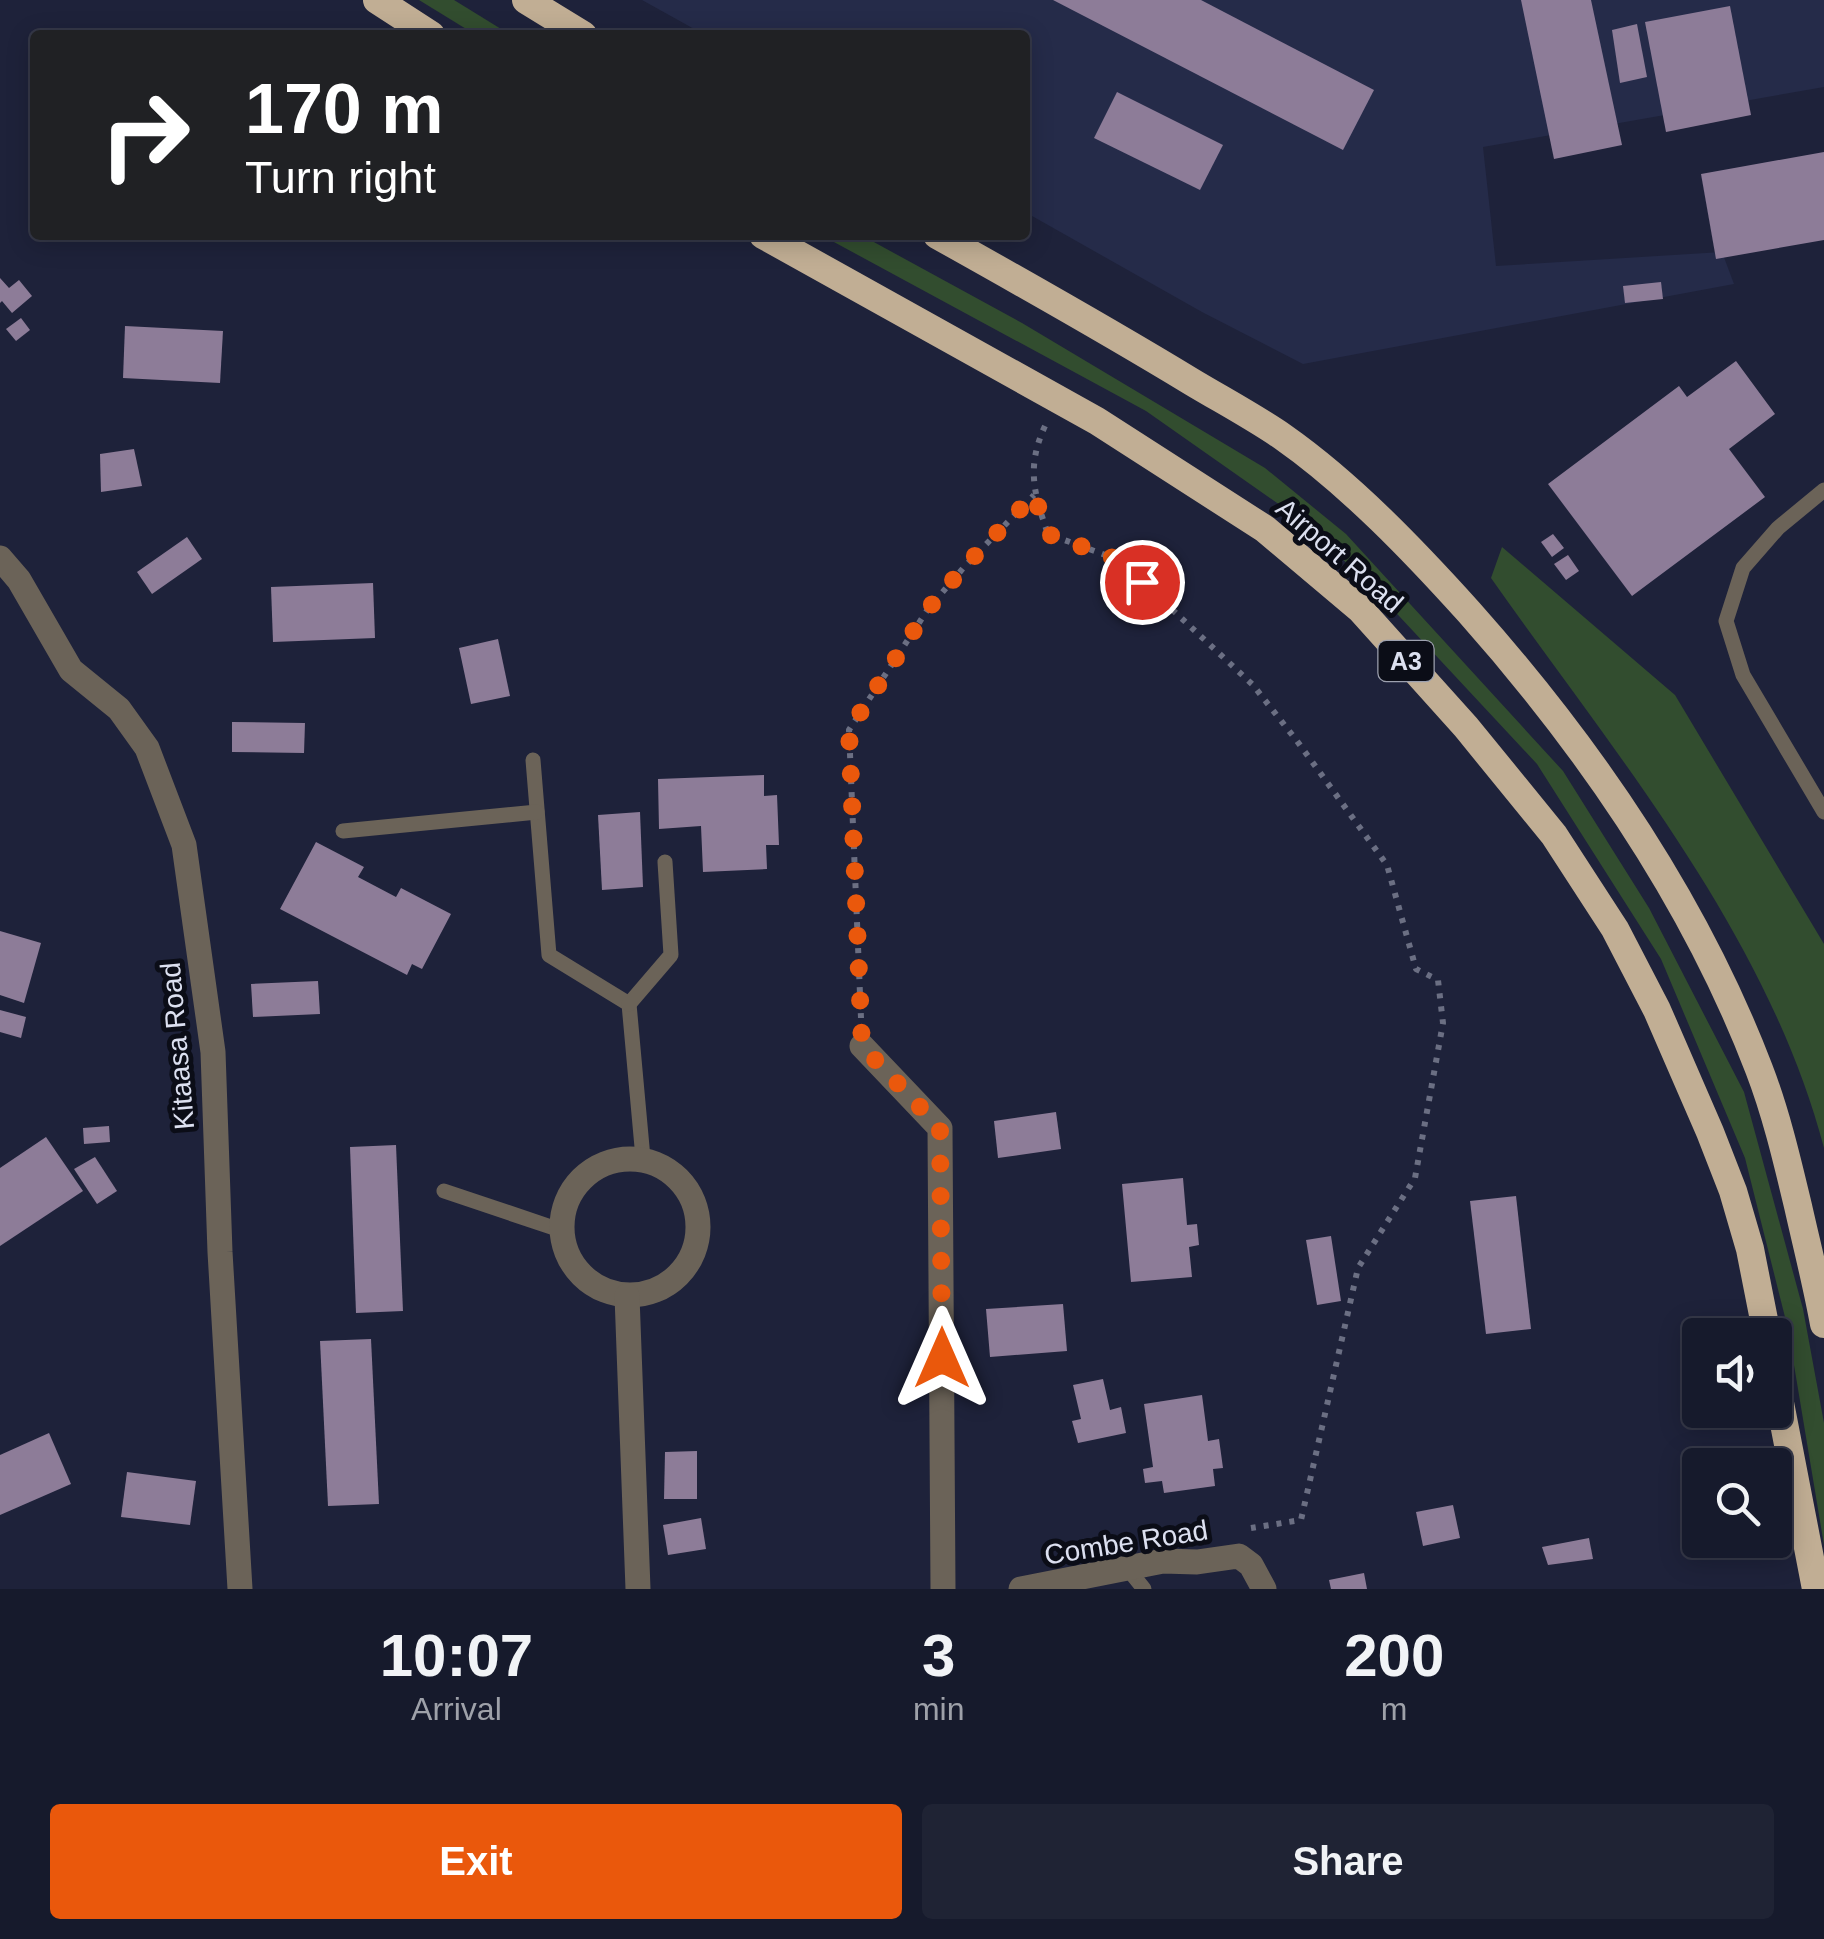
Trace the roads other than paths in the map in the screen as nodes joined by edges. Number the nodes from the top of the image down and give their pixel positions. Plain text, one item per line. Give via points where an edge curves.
1 (377, 0) edge
2 (526, 0) edge
3 (423, 30) edge
4 (575, 30) edge
5 (772, 240) edge
6 (946, 240) edge
7 (1824, 490) edge
8 (0, 558) edge
9 (533, 760) dead end
10 (537, 812) junction
11 (1824, 812) edge
12 (343, 831) dead end
13 (665, 862) dead end
14 (629, 1004) junction
15 (862, 1046) road end
16 (643, 1158) junction
17 (444, 1191) dead end
18 (560, 1230) junction
19 (627, 1296) junction
20 (1764, 1318) edge
21 (1824, 1324) edge
22 (1785, 1428) edge
23 (1136, 1579) edge
24 (240, 1589) edge
25 (638, 1589) edge
26 (943, 1589) edge
27 (1021, 1589) edge
28 (1264, 1589) edge
29 (1816, 1589) edge

1 - 3 highway
2 - 4 highway
5 - 20 highway, Airport Road / A3 via 1098,421 1265,528 1360,610 1554,835 1615,929 1710,1132 1750,1249
6 - 21 highway, Airport Road via 1284,438 1391,529 1547,703 1663,874 1758,1067
7 - 11 lane via 1744,568 1726,620 1743,676
8 - 24 street, Kitaasa Road via 72,670 119,709 147,748 184,845 212,1052
9 - 10 lane
10 - 12 lane
10 - 14 lane via 549,955
13 - 14 lane via 671,955
14 - 16 lane
15 - 26 street via 940,1128
16 - 18 street via 612,1160 584,1174 565,1200
16 - 19 street via 674,1173 694,1200 699,1234 687,1266 661,1289
17 - 18 lane
18 - 19 street via 570,1262 594,1287
19 - 25 street
22 - 29 highway
23 - 27 street, Combe Road
23 - 28 street, Combe Road via 1163,1561 1239,1556

